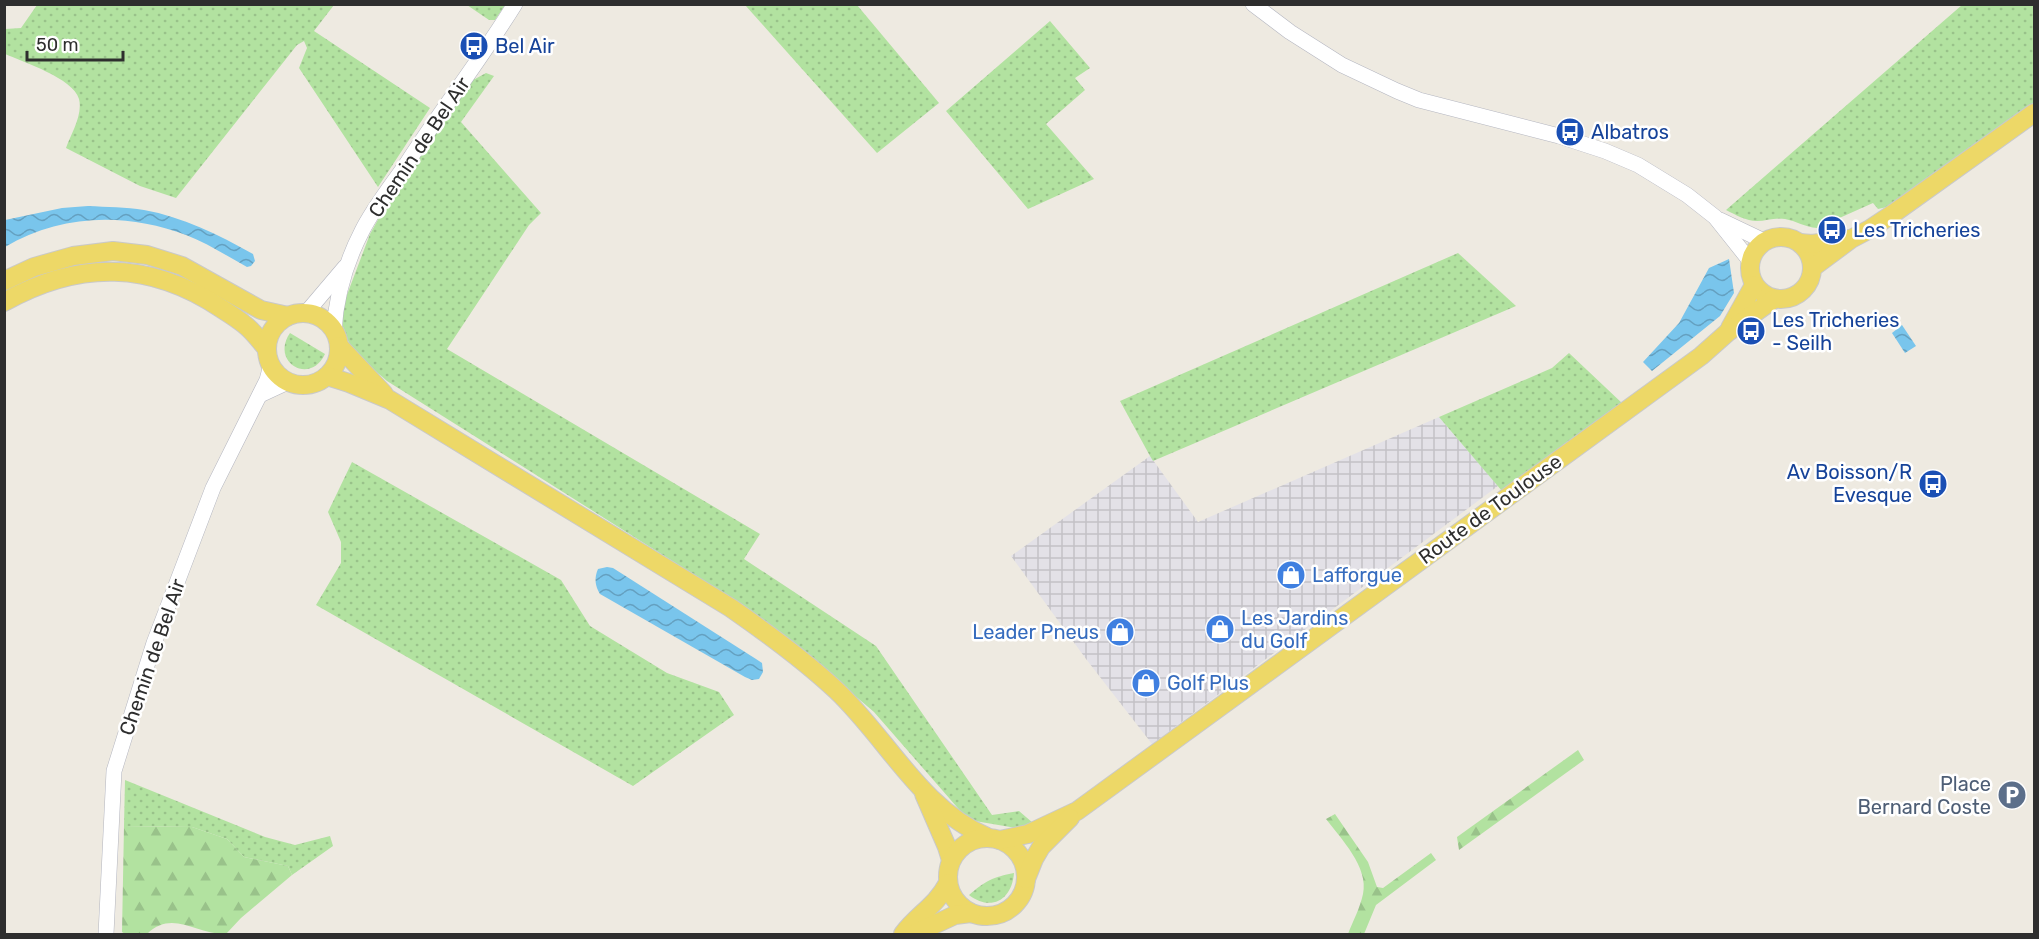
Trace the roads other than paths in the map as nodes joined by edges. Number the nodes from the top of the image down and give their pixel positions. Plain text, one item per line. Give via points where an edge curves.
1 (515, 4) edge
2 (1253, 4) edge
3 (2034, 113) edge
4 (1715, 217) junction
5 (1851, 238) junction
6 (1764, 241) junction
7 (1800, 243) junction
8 (1750, 261) junction
9 (348, 262) junction
10 (1812, 268) junction
11 (4, 281) edge
12 (1754, 285) junction
13 (1774, 299) junction
14 (4, 302) edge
15 (297, 315) junction
16 (1728, 332) junction
17 (337, 339) junction
18 (269, 357) junction
19 (327, 376) junction
20 (288, 382) junction
21 (260, 394) junction
22 (390, 400) junction
23 (919, 785) junction
24 (1077, 811) junction
25 (993, 838) junction
26 (951, 860) junction
27 (1026, 879) junction
28 (948, 883) junction
29 (971, 913) junction
30 (106, 934) edge
31 (903, 934) edge
32 (914, 934) edge

1 - 9 street, Chemin de Bel Air via 362,230
2 - 4 street via 1290,32 1368,79 1419,100 1605,151 1655,174
3 - 5 main road via 1894,213
4 - 6 street
4 - 8 street
5 - 7 main road
5 - 10 main road
6 - 7 main road via 1788,237
6 - 8 main road
7 - 10 main road via 1809,254
8 - 12 main road via 1749,274
9 - 15 street, Chemin de Bel Air
9 - 17 street, Chemin de Bel Air via 335,311
10 - 13 main road via 1808,284 1799,294 1785,300
11 - 15 main road via 73,256 113,251 147,255 182,266 261,310
12 - 13 main road
12 - 16 main road, Route de Toulouse
13 - 16 main road, Route de Toulouse
14 - 18 main road via 41,284 78,274 139,274 172,281 208,300 246,325
15 - 17 main road via 322,319
15 - 18 main road via 275,326 268,341
16 - 24 main road, Route de Toulouse via 1694,361
17 - 19 main road via 336,362
17 - 22 main road
18 - 20 main road via 277,374
18 - 21 street, Chemin de Bel Air via 267,380
19 - 20 main road via 304,385
19 - 22 main road
20 - 21 street
21 - 30 street, Chemin de Bel Air via 209,499 154,643 114,771
22 - 23 main road via 686,579 768,634 837,691
23 - 25 main road via 954,820
23 - 26 main road
24 - 25 main road, Route de Toulouse via 1028,834
24 - 27 main road, Route de Toulouse via 1041,847
25 - 26 main road via 965,844
25 - 27 main road via 1007,843 1019,855
26 - 28 main road
27 - 29 main road via 1017,902 1004,912 988,916
28 - 29 main road via 953,898
28 - 31 main road via 942,895
29 - 32 main road via 955,915

